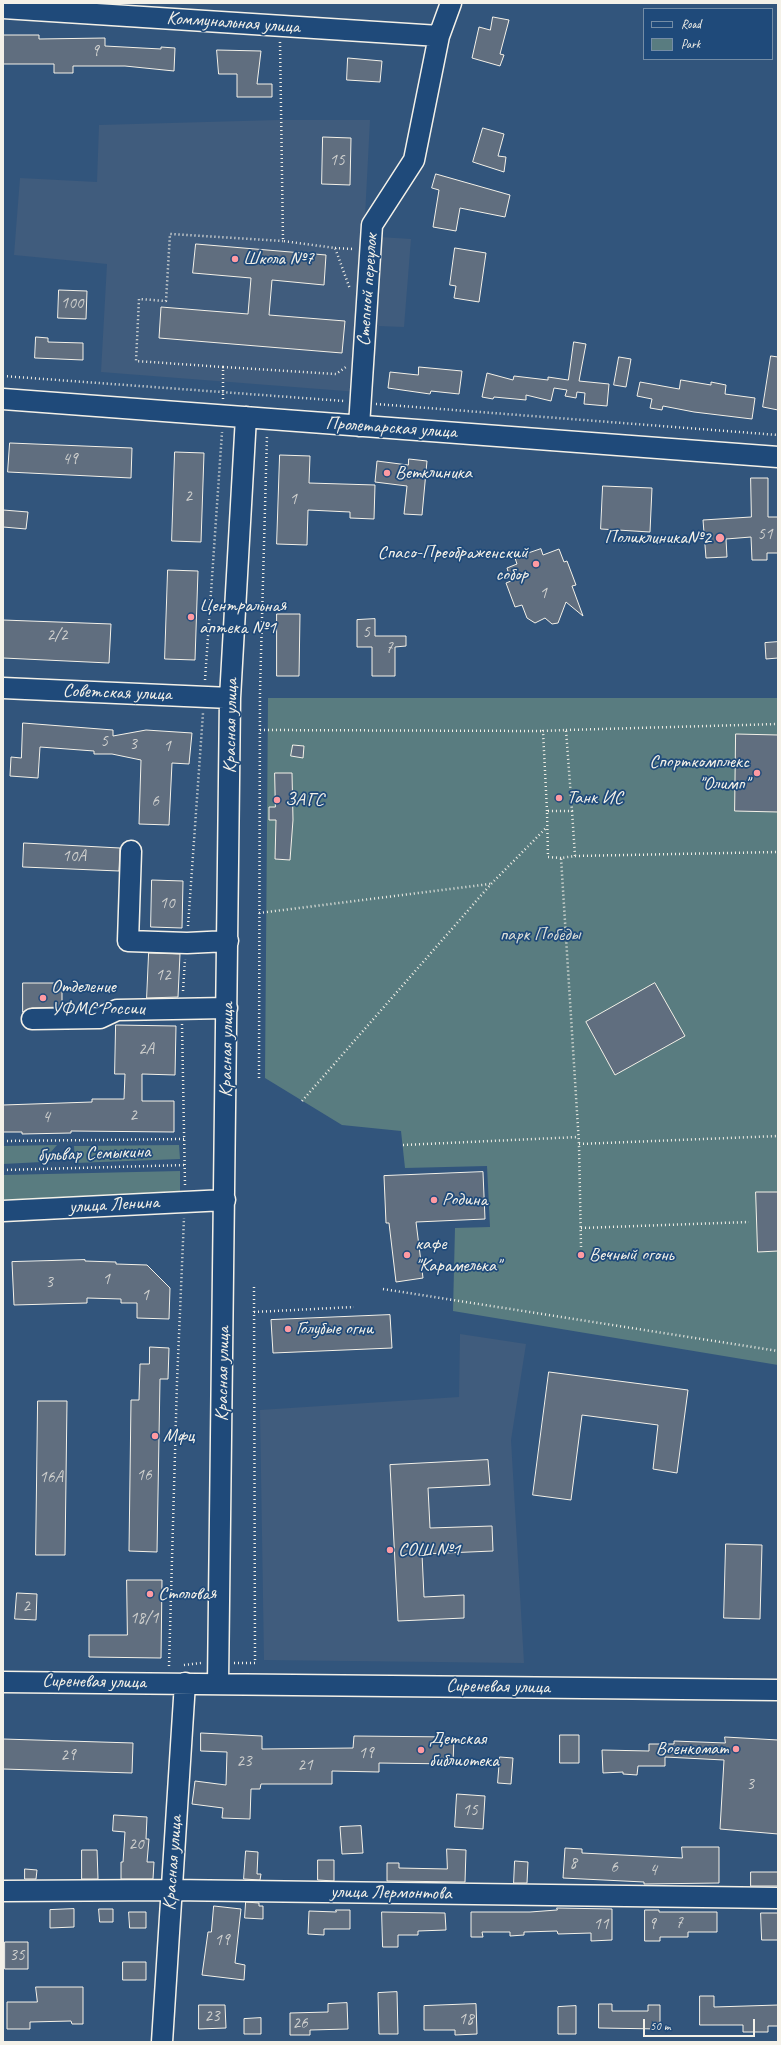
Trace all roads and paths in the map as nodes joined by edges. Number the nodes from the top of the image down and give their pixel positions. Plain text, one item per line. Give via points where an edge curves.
1 (451, 3) edge
2 (3, 8) edge
3 (439, 36) junction
4 (273, 41) dead end
5 (283, 241) junction
6 (352, 292) dead end
7 (363, 355) junction
8 (223, 367) junction
9 (3, 376) edge
10 (223, 393) junction
11 (3, 399) edge
12 (360, 402) junction
13 (223, 416) junction
14 (246, 417) junction
15 (267, 419) junction
16 (359, 426) junction
17 (778, 435) edge
18 (778, 457) edge
19 (3, 688) edge
20 (204, 696) junction
21 (230, 698) junction
22 (778, 724) edge
23 (260, 730) junction
24 (566, 730) junction
25 (543, 731) junction
26 (546, 811) junction
27 (572, 811) junction
28 (547, 827) junction
29 (131, 851) dead end
30 (778, 852) edge
31 (575, 856) junction
32 (561, 858) junction
33 (490, 884) junction
34 (259, 913) junction
35 (228, 941) junction
36 (187, 943) junction
37 (227, 1008) junction
38 (181, 1010) junction
39 (32, 1019) dead end
40 (259, 1078) dead end
41 (302, 1101) dead end
42 (778, 1136) edge
43 (578, 1137) junction
44 (185, 1139) junction
45 (3, 1140) edge
46 (579, 1144) junction
47 (403, 1145) dead end
48 (186, 1165) junction
49 (3, 1170) edge
50 (225, 1200) junction
51 (185, 1202) junction
52 (3, 1211) edge
53 (749, 1222) dead end
54 (581, 1228) junction
55 (581, 1247) dead end
56 (254, 1286) dead end
57 (383, 1289) dead end
58 (354, 1307) dead end
59 (254, 1312) junction
60 (778, 1351) edge
61 (219, 1662) junction
62 (175, 1665) dead end
63 (184, 1674) junction
64 (3, 1682) edge
65 (218, 1683) junction
66 (778, 1690) edge
67 (171, 1890) junction
68 (3, 1891) edge
69 (778, 1898) edge
70 (162, 2042) edge

1 - 3 street, Степной переулок
2 - 3 street, Коммунальная улица
3 - 7 street, Степной переулок via 414,160 372,225
4 - 5 path via 280,41
5 - 6 path via 335,248
5 - 8 path via 170,234 166,301 139,299 136,361
7 - 8 path via 336,374
7 - 12 street, Степной переулок
8 - 10 path
9 - 10 path
10 - 12 path
11 - 13 street, Пролетарская улица
12 - 16 street, Степной переулок
12 - 17 path
13 - 14 street, Пролетарская улица
13 - 20 path
14 - 15 street, Пролетарская улица
14 - 21 street, Красная улица
15 - 16 street, Пролетарская улица
15 - 23 path
16 - 18 street, Пролетарская улица
19 - 20 street, Советская улица
20 - 21 street, Советская улица
20 - 36 path
21 - 35 street, Красная улица
22 - 24 path
23 - 25 path
23 - 34 path
24 - 25 path
24 - 27 path
25 - 26 path
26 - 27 path
26 - 28 path
27 - 31 path
28 - 32 path via 548,857
28 - 33 path
29 - 36 street via 128,941
30 - 31 path
31 - 32 path
32 - 43 path
33 - 34 path
33 - 41 path
34 - 40 path
35 - 36 street
35 - 37 street, Красная улица
36 - 38 path
37 - 38 street
37 - 50 street, Красная улица
38 - 39 street via 117,1010 100,1018
38 - 44 path
42 - 46 path
43 - 46 path
43 - 47 path
44 - 45 path
44 - 48 path
46 - 54 path
48 - 49 path, бульвар Семыкина
48 - 51 path
50 - 51 street, улица Ленина
50 - 61 street, Красная улица
51 - 52 street, улица Ленина
51 - 62 path via 168,1666
53 - 54 path
54 - 55 path
56 - 59 path
57 - 60 path
58 - 59 path
59 - 61 path via 255,1663
61 - 63 path
61 - 65 street, Красная улица
63 - 64 street, Сиреневая улица
63 - 65 street, Сиреневая улица
63 - 67 street, Красная улица
65 - 66 street, Сиреневая улица
67 - 68 street, улица Лермонтова
67 - 69 street, улица Лермонтова
67 - 70 street, Красная улица

